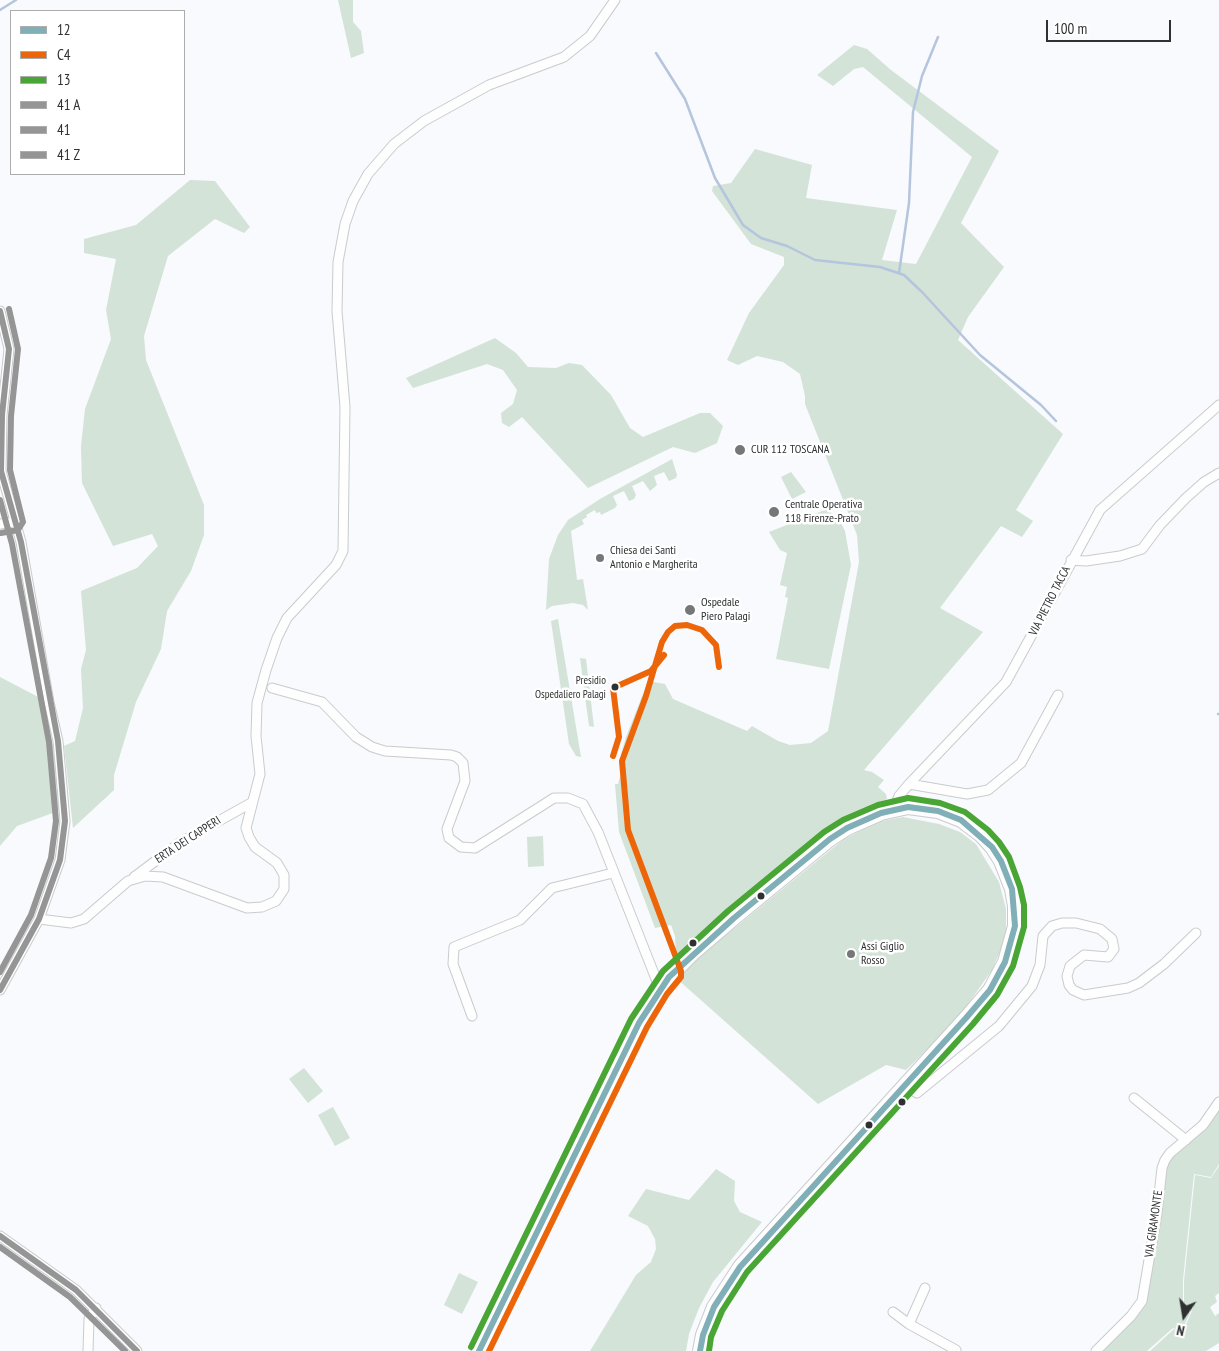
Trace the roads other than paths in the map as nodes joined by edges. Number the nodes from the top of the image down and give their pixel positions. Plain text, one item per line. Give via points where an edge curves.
1 (615, 0) edge
2 (0, 310) edge
3 (1219, 405) edge
4 (1219, 474) edge
5 (14, 522) junction
6 (0, 524) edge
7 (1071, 560) junction
8 (272, 688) dead end
9 (1058, 695) dead end
10 (909, 784) junction
11 (251, 803) junction
12 (894, 809) junction
13 (613, 873) junction
14 (128, 881) junction
15 (39, 919) junction
16 (1196, 933) dead end
17 (660, 989) junction
18 (0, 990) edge
19 (472, 1016) dead end
20 (906, 1086) junction
21 (1134, 1098) dead end
22 (1219, 1102) edge
23 (1186, 1140) junction
24 (0, 1236) edge
25 (925, 1288) dead end
26 (96, 1308) junction
27 (893, 1312) dead end
28 (909, 1324) junction
29 (88, 1351) edge
30 (137, 1351) edge
31 (479, 1351) edge
32 (700, 1351) edge
33 (958, 1351) edge
34 (1096, 1351) edge

1 - 11 street via 590,36 564,57 489,85 424,121 394,144 368,174 353,201 341,243 337,301 345,407 343,551 336,565 287,618 274,646 257,703 260,774
2 - 5 street via 9,349 2,415 1,470
3 - 7 street, VIA PIETRO TACCA via 1100,510
4 - 7 street via 1186,498 1142,549 1120,556
5 - 6 street
5 - 15 street via 21,542 58,741 65,821 60,860
7 - 10 street, VIA PIETRO TACCA via 1006,682
8 - 13 street via 322,702 356,738 372,747 457,757 464,768 466,780 447,829 449,838 461,847 475,848 546,802 561,796 583,804 589,812
9 - 10 street via 1021,763 988,790 967,794
10 - 12 street, VIA PIETRO TACCA
11 - 14 street, ERTA DEI CAPPERI via 181,842
11 - 14 street via 246,822 249,837 255,847 278,863 284,875 284,889 276,901 248,908 163,877 144,876
12 - 17 main road via 830,839 692,954
12 - 20 main road via 938,811 962,820 976,830 1001,861 1016,906 1012,944 996,981
13 - 17 street
13 - 19 street via 552,888 520,920 454,947 453,964
14 - 15 street, ERTA DEI CAPPERI via 84,919 72,923
15 - 18 street
16 - 20 street via 1140,983 1084,995 1069,985 1070,966 1084,955 1108,957 1114,949 1112,939 1100,929 1076,923 1052,926 1043,936 1040,965 1032,986 999,1026 917,1093
17 - 31 main road via 639,1023
20 - 32 main road via 740,1267 714,1307
21 - 23 street
22 - 23 street, VIA GIRAMONTE via 1203,1125
23 - 34 street, VIA GIRAMONTE via 1170,1153 1162,1168 1142,1302
24 - 26 street
25 - 28 street
26 - 29 street via 88,1319
26 - 30 street
27 - 28 street
28 - 33 street

